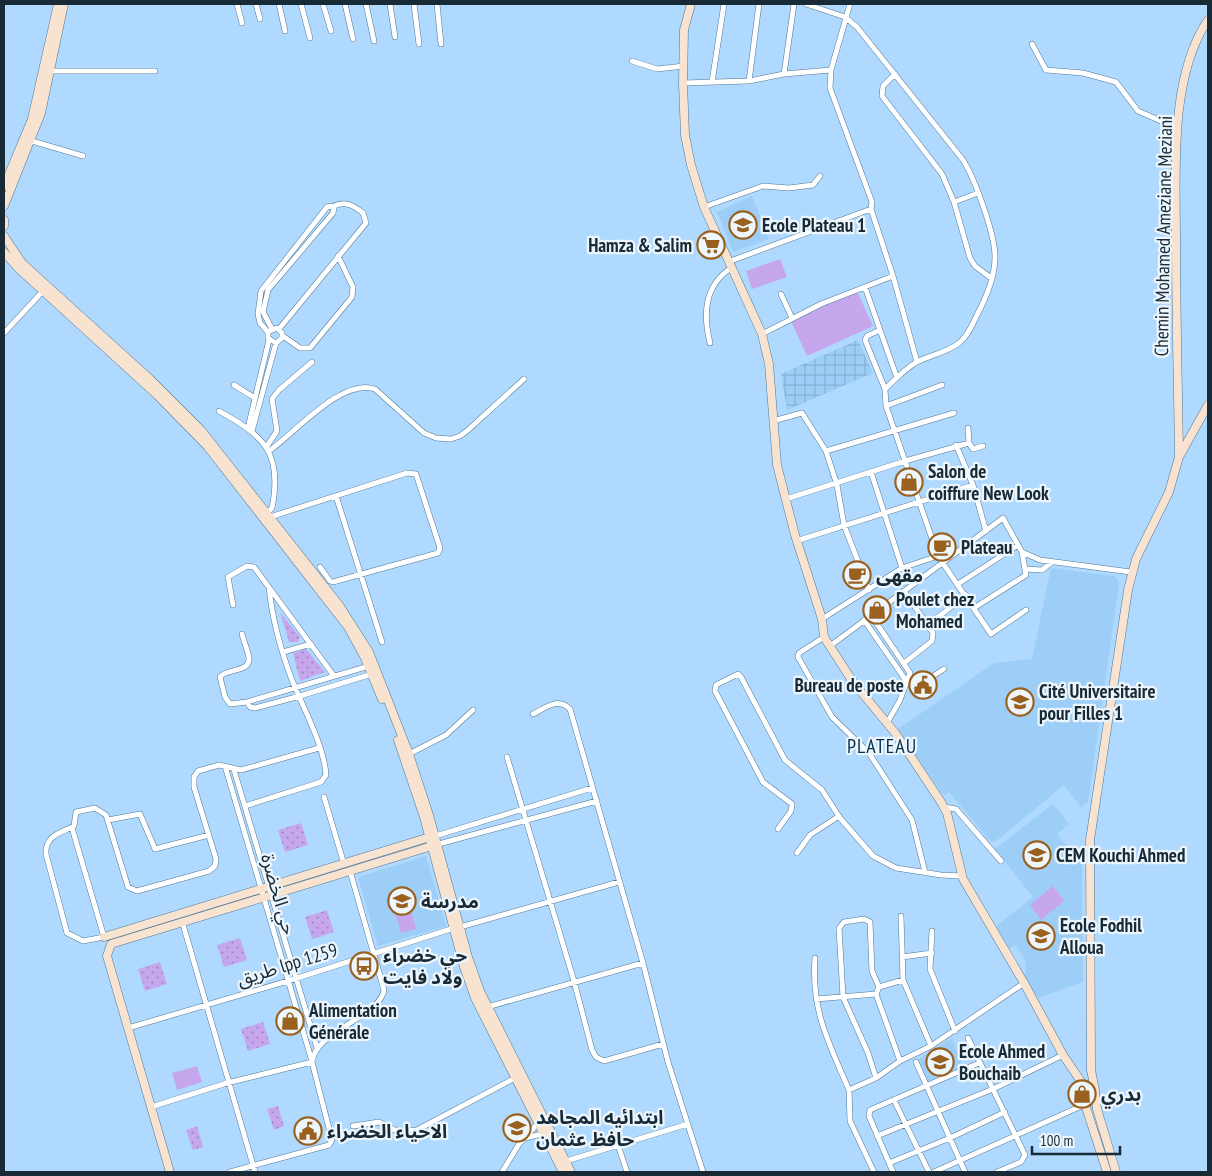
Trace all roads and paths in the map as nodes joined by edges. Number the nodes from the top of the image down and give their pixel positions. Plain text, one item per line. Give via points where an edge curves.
1 (58, 4) edge
2 (64, 4) edge
3 (237, 4) edge
4 (256, 4) edge
5 (279, 4) edge
6 (301, 4) edge
7 (323, 4) edge
8 (345, 4) edge
9 (366, 4) edge
10 (390, 4) edge
11 (414, 4) edge
12 (437, 4) edge
13 (691, 4) edge
14 (724, 4) edge
15 (759, 4) edge
16 (794, 4) edge
17 (806, 4) edge
18 (850, 4) edge
19 (845, 17) junction
20 (260, 19) dead end
21 (1208, 20) edge
22 (242, 23) dead end
23 (285, 31) dead end
24 (331, 31) dead end
25 (395, 37) dead end
26 (310, 38) dead end
27 (353, 38) dead end
28 (374, 41) dead end
29 (419, 44) dead end
30 (441, 44) dead end
31 (1032, 44) dead end
32 (632, 61) dead end
33 (684, 66) junction
34 (831, 70) junction
35 (51, 71) junction
36 (155, 71) dead end
37 (784, 74) junction
38 (895, 74) junction
39 (749, 81) junction
40 (712, 82) junction
41 (683, 83) junction
42 (1177, 128) junction
43 (32, 141) junction
44 (83, 156) dead end
45 (820, 176) dead end
46 (4, 186) edge
47 (978, 193) junction
48 (954, 202) junction
49 (4, 206) edge
50 (332, 207) junction
51 (704, 207) junction
52 (870, 209) junction
53 (4, 220) edge
54 (4, 226) edge
55 (4, 236) edge
56 (4, 252) edge
57 (338, 256) junction
58 (729, 265) junction
59 (893, 276) junction
60 (991, 278) junction
61 (269, 279) junction
62 (274, 283) junction
63 (865, 287) junction
64 (43, 291) junction
65 (781, 294) dead end
66 (792, 318) junction
67 (279, 329) junction
68 (270, 330) junction
69 (880, 330) junction
70 (4, 333) edge
71 (762, 334) junction
72 (282, 336) junction
73 (269, 340) junction
74 (276, 343) junction
75 (710, 343) dead end
76 (312, 362) dead end
77 (917, 362) junction
78 (263, 377) junction
79 (897, 378) junction
80 (524, 379) dead end
81 (234, 385) dead end
82 (942, 385) dead end
83 (885, 389) junction
84 (255, 398) junction
85 (1208, 405) edge
86 (886, 406) junction
87 (219, 411) dead end
88 (954, 413) dead end
89 (774, 421) junction
90 (968, 428) dead end
91 (250, 430) junction
92 (894, 430) junction
93 (969, 443) junction
94 (956, 446) junction
95 (983, 446) dead end
96 (268, 448) junction
97 (826, 451) junction
98 (1179, 457) junction
99 (905, 461) junction
100 (871, 472) junction
101 (837, 485) junction
102 (973, 485) junction
103 (336, 496) junction
104 (786, 500) junction
105 (918, 501) junction
106 (883, 512) junction
107 (268, 515) junction
108 (844, 525) junction
109 (986, 531) junction
110 (796, 541) junction
111 (1018, 545) junction
112 (1022, 552) junction
113 (938, 556) junction
114 (942, 562) junction
115 (1052, 562) junction
116 (320, 567) dead end
117 (902, 568) junction
118 (1025, 570) junction
119 (1132, 572) junction
120 (361, 575) junction
121 (958, 584) junction
122 (269, 587) junction
123 (869, 590) junction
124 (904, 591) junction
125 (966, 596) junction
126 (233, 605) dead end
127 (974, 608) junction
128 (1026, 610) dead end
129 (871, 615) junction
130 (822, 619) junction
131 (864, 620) junction
132 (928, 625) junction
133 (242, 634) dead end
134 (824, 637) junction
135 (382, 642) dead end
136 (311, 644) junction
137 (830, 646) junction
138 (284, 652) junction
139 (904, 664) junction
140 (944, 669) dead end
141 (370, 670) junction
142 (334, 676) junction
143 (907, 682) junction
144 (296, 688) junction
145 (300, 696) junction
146 (247, 702) junction
147 (473, 710) dead end
148 (533, 714) dead end
149 (887, 723) junction
150 (319, 748) junction
151 (409, 754) junction
152 (506, 756) dead end
153 (225, 766) junction
154 (234, 770) junction
155 (592, 788) junction
156 (324, 797) dead end
157 (597, 801) junction
158 (245, 806) junction
159 (944, 807) junction
160 (522, 809) junction
161 (839, 816) junction
162 (108, 820) junction
163 (525, 820) junction
164 (72, 828) junction
165 (778, 829) dead end
166 (209, 835) junction
167 (434, 841) junction
168 (797, 853) dead end
169 (1001, 861) dead end
170 (344, 864) junction
171 (350, 871) junction
172 (925, 872) junction
173 (962, 876) junction
174 (619, 882) junction
175 (267, 892) junction
176 (550, 902) junction
177 (901, 916) dead end
178 (182, 921) junction
179 (457, 927) junction
180 (932, 931) dead end
181 (104, 937) junction
182 (932, 954) junction
183 (374, 955) junction
184 (902, 957) junction
185 (815, 958) dead end
186 (643, 963) junction
187 (297, 978) junction
188 (903, 980) junction
189 (288, 981) junction
190 (574, 981) junction
191 (1024, 983) junction
192 (879, 987) junction
193 (876, 994) junction
194 (843, 997) junction
195 (816, 999) junction
196 (206, 1005) junction
197 (487, 1008) junction
198 (128, 1028) junction
199 (955, 1031) junction
200 (968, 1038) dead end
201 (663, 1044) junction
202 (931, 1046) junction
203 (317, 1048) junction
204 (1063, 1055) junction
205 (312, 1061) junction
206 (900, 1061) junction
207 (916, 1062) dead end
208 (979, 1063) junction
209 (1090, 1070) junction
210 (515, 1078) junction
211 (876, 1078) junction
212 (227, 1084) junction
213 (926, 1086) junction
214 (1084, 1086) junction
215 (993, 1089) junction
216 (849, 1090) junction
217 (1095, 1090) junction
218 (1082, 1095) junction
219 (894, 1100) junction
220 (1086, 1104) junction
221 (151, 1107) junction
222 (938, 1112) junction
223 (1005, 1112) junction
224 (540, 1121) junction
225 (688, 1124) junction
226 (906, 1125) junction
227 (353, 1126) dead end
228 (547, 1132) junction
229 (1016, 1135) junction
230 (877, 1136) junction
231 (524, 1138) junction
232 (950, 1138) junction
233 (618, 1144) junction
234 (918, 1151) junction
235 (566, 1161) junction
236 (960, 1161) junction
237 (889, 1163) junction
238 (253, 1166) junction
239 (170, 1172) edge
240 (230, 1172) edge
241 (255, 1172) edge
242 (502, 1172) edge
243 (564, 1172) edge
244 (571, 1172) edge
245 (626, 1172) edge
246 (703, 1172) edge
247 (874, 1172) edge
248 (893, 1172) edge
249 (929, 1172) edge
250 (934, 1172) edge
251 (964, 1172) edge
252 (997, 1172) edge
253 (1107, 1172) edge
254 (1116, 1172) edge

1 - 46 main road via 32,119
2 - 35 main road
3 - 22 street
4 - 20 street
5 - 23 street
6 - 26 street
7 - 24 street
8 - 27 street
9 - 28 street
10 - 25 street
11 - 29 street
12 - 30 street
13 - 33 main road via 684,30
14 - 40 street
15 - 39 street
16 - 37 street
17 - 19 street
18 - 19 street
19 - 34 street
19 - 38 street
21 - 42 main road, Chemin Mohamed Ameziane Meziani via 1192,52
31 - 42 street via 1046,70 1083,72 1116,82 1138,112
32 - 33 street via 656,69
33 - 41 main road
34 - 37 street
34 - 52 street via 832,100 872,202
35 - 36 street
35 - 43 main road
37 - 39 street
38 - 47 street via 963,160
38 - 48 street via 883,86 882,96 942,174
39 - 40 street
40 - 41 street
41 - 51 main road via 690,165
42 - 98 main road, Chemin Mohamed Ameziane Meziani
43 - 44 street
43 - 49 main road
45 - 51 street via 813,185 789,188 763,186
47 - 48 street
47 - 60 street via 995,256
48 - 60 street via 970,258
50 - 57 street via 348,204 363,213 366,219 364,226
50 - 61 street via 327,207
50 - 62 street via 333,212
51 - 58 main road
52 - 58 street
52 - 59 street
53 - 54 main road
55 - 107 main road via 22,263 190,418
56 - 64 main road
57 - 67 street
57 - 72 street via 353,287 351,300 310,348 300,348
58 - 71 main road
58 - 75 street via 708,295 704,313
59 - 63 street
59 - 77 street
60 - 77 street via 967,334 945,351
61 - 62 street
61 - 68 street via 261,291 258,309 260,323
62 - 68 street via 266,295 263,309
63 - 66 street
63 - 69 street
64 - 70 street
64 - 141 main road via 157,394 212,452 342,618
65 - 66 street
66 - 71 street
67 - 68 street
67 - 72 street
68 - 73 street
69 - 79 street
69 - 83 street via 865,340
71 - 89 main road via 769,364
72 - 74 street
73 - 74 street
73 - 78 street
74 - 78 street
76 - 96 street via 272,399 277,431
77 - 79 street
78 - 84 street
78 - 91 street
79 - 83 street
80 - 96 street via 468,430 454,438 436,438 424,433 375,389 360,387 326,405
81 - 84 street
82 - 86 street
83 - 86 street
84 - 91 street
85 - 98 main road
86 - 92 street
87 - 91 street
88 - 92 street
89 - 97 street via 802,414
89 - 104 main road via 777,465
90 - 93 street
91 - 96 street
92 - 97 street
92 - 99 street
93 - 94 street
93 - 95 street via 973,450
94 - 99 street
94 - 102 street
96 - 107 street via 274,487
97 - 101 street
98 - 119 main road via 1169,492
99 - 100 street
99 - 105 street
100 - 101 street
100 - 106 street
101 - 104 street
101 - 108 street
102 - 105 street
102 - 109 street
103 - 107 street
103 - 120 street
103 - 120 street via 407,473 416,474 420,480 439,552
104 - 110 main road
105 - 106 street
105 - 113 street
106 - 108 street
106 - 117 street
107 - 151 main road via 358,633 378,673
108 - 110 street
108 - 123 street
109 - 111 street via 1004,518
109 - 114 street
110 - 130 main road
111 - 112 street
111 - 121 street
112 - 115 street
112 - 118 street
113 - 114 street
113 - 117 street
114 - 121 street
114 - 124 street
115 - 118 street via 1042,570
115 - 119 street
116 - 120 street via 332,582
117 - 123 street
118 - 127 street via 1026,575
119 - 209 main road via 1090,840
120 - 135 street
121 - 125 street
122 - 126 street via 252,566 229,575 227,581
122 - 136 street
122 - 138 street via 271,608
123 - 130 street
124 - 129 street
124 - 132 street
125 - 127 street
125 - 132 street
127 - 128 street via 992,634
129 - 131 street
129 - 139 street
130 - 134 main road
131 - 137 street
131 - 143 street
132 - 139 street via 933,634 932,641
133 - 146 street via 248,663 224,672 220,679 228,703
134 - 137 main road
134 - 172 street via 799,653 798,658 832,717 869,753 912,820
136 - 138 street
136 - 142 street
137 - 149 main road via 853,682
138 - 144 street
139 - 143 street via 910,674
140 - 143 street via 922,683
141 - 142 street
141 - 145 street
141 - 167 main road
142 - 144 street
143 - 149 street
144 - 145 street
144 - 146 street
145 - 146 street via 253,708
145 - 150 street
147 - 151 street via 446,735
148 - 155 street via 558,702 565,703 570,709
149 - 159 main road
150 - 154 street
150 - 158 street via 326,772 323,780
151 - 167 main road
152 - 160 street
153 - 154 street
153 - 166 street via 201,769 194,778
153 - 175 street, حي الخضرة
154 - 158 street
155 - 157 street
155 - 160 street
156 - 170 street
157 - 163 street
157 - 174 street
158 - 175 street
159 - 169 street via 956,809
159 - 173 main road
160 - 163 street
160 - 167 street
161 - 165 street via 822,790 785,760 738,674 716,685 715,690 763,782 792,804 791,812
161 - 168 street via 810,835
161 - 172 street via 866,850 880,861 896,868
162 - 164 street via 103,811 91,808 75,813 76,824
162 - 166 street via 140,814 155,848
162 - 166 street via 128,886 134,891 212,869 216,859
163 - 167 street
163 - 176 street
164 - 181 street
164 - 181 street via 52,837 46,849 65,929 77,940
167 - 170 main road
167 - 171 main road
167 - 179 main road
170 - 175 main road
171 - 175 main road
171 - 183 street
172 - 173 street
173 - 191 main road
174 - 176 street, طريق lpp 1259
174 - 186 street
175 - 178 main road
175 - 181 main road
175 - 187 street
175 - 189 street, حي الخضرة
176 - 179 street, طريق lpp 1259
176 - 190 street
177 - 184 street
178 - 196 street
178 - 198 main road via 114,942 108,949
179 - 183 street, طريق lpp 1259
179 - 197 main road
179 - 210 main road via 475,998
180 - 182 street
182 - 184 street
182 - 199 street via 930,969
183 - 187 street, طريق lpp 1259
183 - 203 street via 384,990 382,998
184 - 188 street
185 - 195 street
186 - 190 street
186 - 201 street
187 - 189 street, طريق lpp 1259
187 - 203 street
188 - 192 street
188 - 202 street
189 - 196 street, طريق lpp 1259
189 - 205 street, حي الخضرة
190 - 197 street
190 - 201 street via 596,1057 604,1061
191 - 199 street
191 - 204 main road
192 - 193 street
192 - 194 street via 872,972 870,922 864,919 844,922 839,928
193 - 194 street
193 - 206 street
194 - 195 street
194 - 211 street
195 - 216 street via 820,1023
196 - 198 street, طريق lpp 1259
196 - 212 street
197 - 224 main road
198 - 221 main road
199 - 202 street
200 - 208 street
201 - 225 street
202 - 206 street
203 - 205 street
204 - 214 main road
204 - 215 street
205 - 212 street
205 - 238 street, حي الخضرة via 332,1134 330,1145
206 - 211 street
207 - 213 street
208 - 213 street
208 - 215 street
209 - 214 main road
209 - 217 main road
210 - 224 main road
210 - 227 street via 417,1130 397,1130 380,1122
211 - 216 street
212 - 221 street
212 - 238 street
213 - 219 street
213 - 222 street
214 - 217 main road via 1091,1085
214 - 218 main road
215 - 222 street
215 - 223 street
216 - 247 street via 850,1121
217 - 218 main road via 1090,1098
217 - 254 main road via 1097,1109
218 - 220 main road
219 - 226 street
219 - 230 street via 869,1112
220 - 229 street
220 - 253 main road
221 - 239 main road
222 - 226 street
222 - 232 street
223 - 229 street
223 - 232 street
224 - 228 main road
224 - 231 street
225 - 233 street
225 - 246 street
226 - 230 street
226 - 234 street
228 - 231 street
228 - 235 main road
228 - 243 main road
229 - 236 street
229 - 252 street via 1024,1159
230 - 237 street
231 - 242 street
232 - 234 street
232 - 236 street
233 - 235 street
233 - 245 street
234 - 237 street
234 - 249 street
235 - 244 main road
236 - 250 street
236 - 251 street
237 - 248 street
238 - 240 street
238 - 241 street

